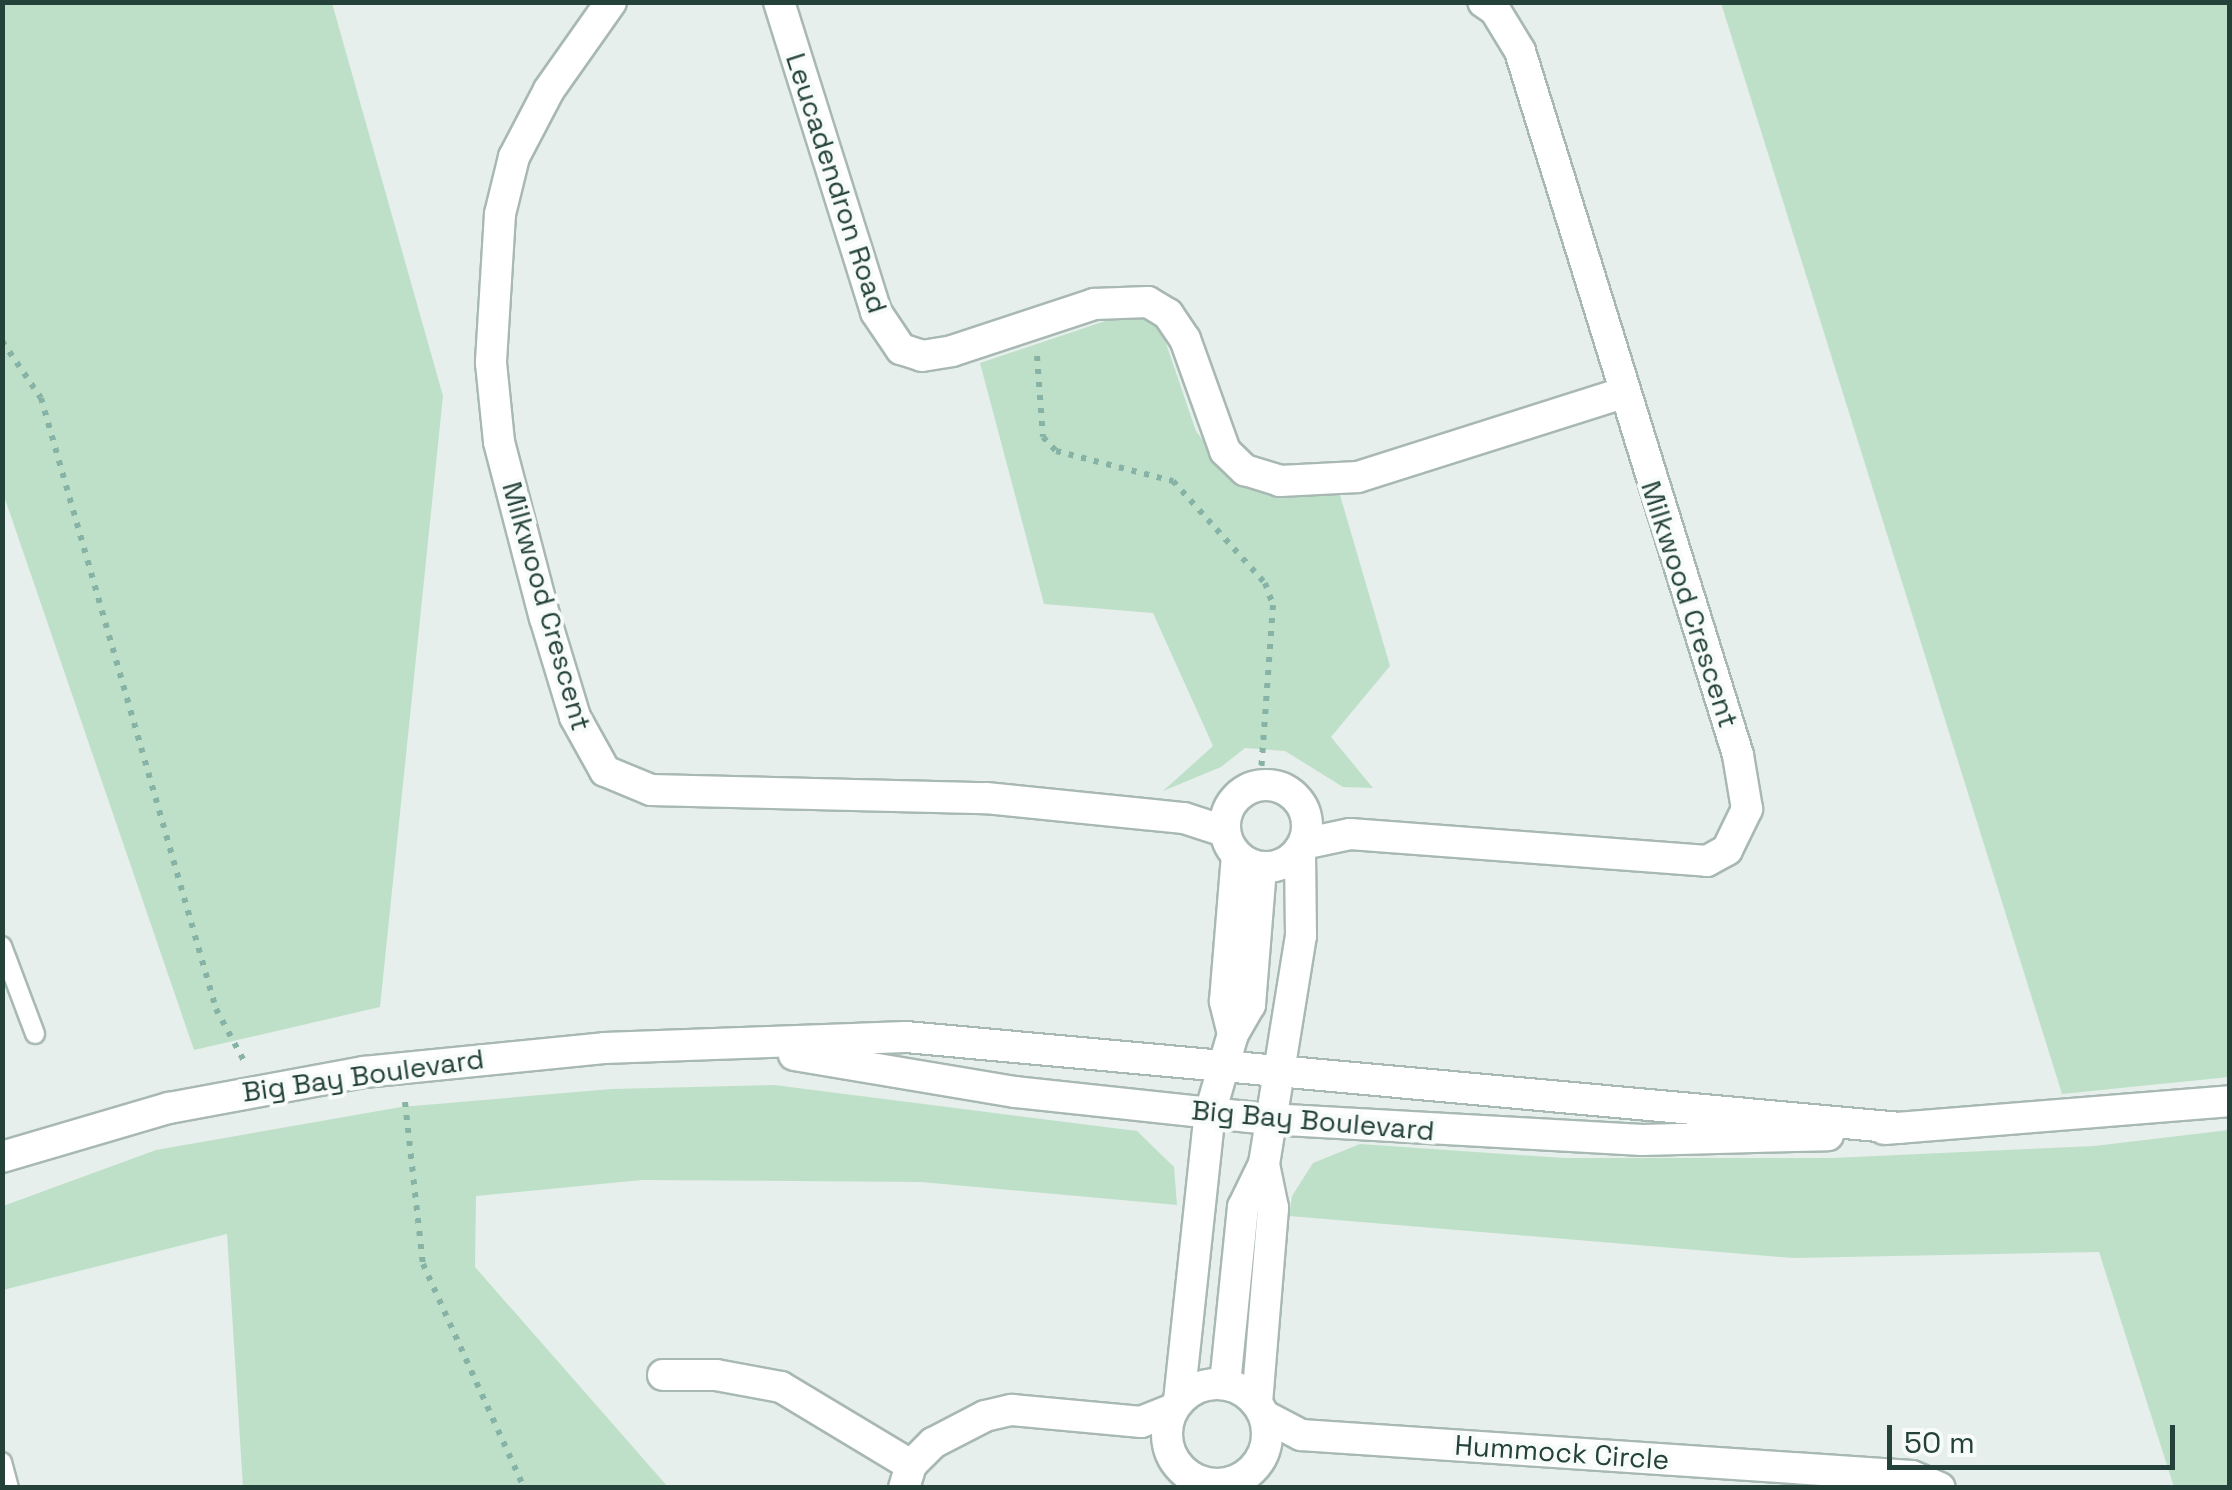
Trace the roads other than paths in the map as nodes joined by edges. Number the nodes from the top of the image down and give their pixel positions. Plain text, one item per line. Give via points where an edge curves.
1 (611, 2) edge
2 (779, 2) edge
3 (1483, 2) edge
4 (1622, 393) junction
5 (1304, 811) junction
6 (1350, 834) junction
7 (1238, 840) junction
8 (1302, 846) junction
9 (2, 946) edge
10 (35, 1034) dead end
11 (730, 1045) junction
12 (1230, 1048) junction
13 (1280, 1071) junction
14 (2230, 1101) edge
15 (1210, 1113) junction
16 (1268, 1119) junction
17 (1900, 1128) junction
18 (4, 1157) edge
19 (1264, 1164) junction
20 (663, 1374) dead end
21 (1224, 1384) junction
22 (1176, 1405) junction
23 (1261, 1410) junction
24 (1141, 1422) junction
25 (1302, 1435) junction
26 (1168, 1447) junction
27 (1264, 1453) junction
28 (2, 1462) edge
29 (908, 1476) edge
30 (9, 1488) edge
31 (1940, 1488) edge

1 - 7 street, Milkwood Crescent via 549,90 514,157 500,214 491,363 499,442 545,618 575,718 605,770 651,790 930,794 1184,818
2 - 4 street, Leucadendron Road via 888,336 922,356 1094,304 1148,302 1168,314 1185,339 1225,451 1246,470 1280,481 1358,478
3 - 4 street, Milkwood Crescent via 1496,10 1520,51
4 - 6 street, Milkwood Crescent via 1747,786 1746,809 1727,850 1707,862 1672,863
5 - 6 street, Milkwood Crescent
5 - 7 street, Milkwood Crescent via 1278,786 1260,785
5 - 8 street
6 - 8 street, Milkwood Crescent
7 - 8 street, Milkwood Crescent via 1284,863
7 - 12 street via 1225,1001
8 - 13 street via 1301,936
9 - 10 lane
11 - 12 street, Big Bay Boulevard via 906,1037
11 - 15 street, Big Bay Boulevard via 1014,1092
11 - 18 street, Big Bay Boulevard via 549,1052 258,1088 94,1127
12 - 13 street, Big Bay Boulevard
12 - 15 street
13 - 16 street
13 - 17 street, Big Bay Boulevard
14 - 17 street, Big Bay Boulevard
15 - 16 street, Big Bay Boulevard
15 - 22 street
16 - 17 street, Big Bay Boulevard via 1642,1140 1782,1140
16 - 19 street
19 - 21 street via 1243,1207
19 - 23 street via 1273,1208
20 - 29 street via 716,1374 780,1388
21 - 22 street via 1200,1387
21 - 23 street
22 - 24 street
22 - 26 street
23 - 25 street, Hummock Circle
23 - 27 street
24 - 26 street
24 - 29 street via 1012,1410 958,1427
25 - 27 street, Hummock Circle
25 - 31 street, Hummock Circle via 1912,1476
26 - 27 street via 1177,1466 1213,1485 1252,1470
28 - 30 lane

